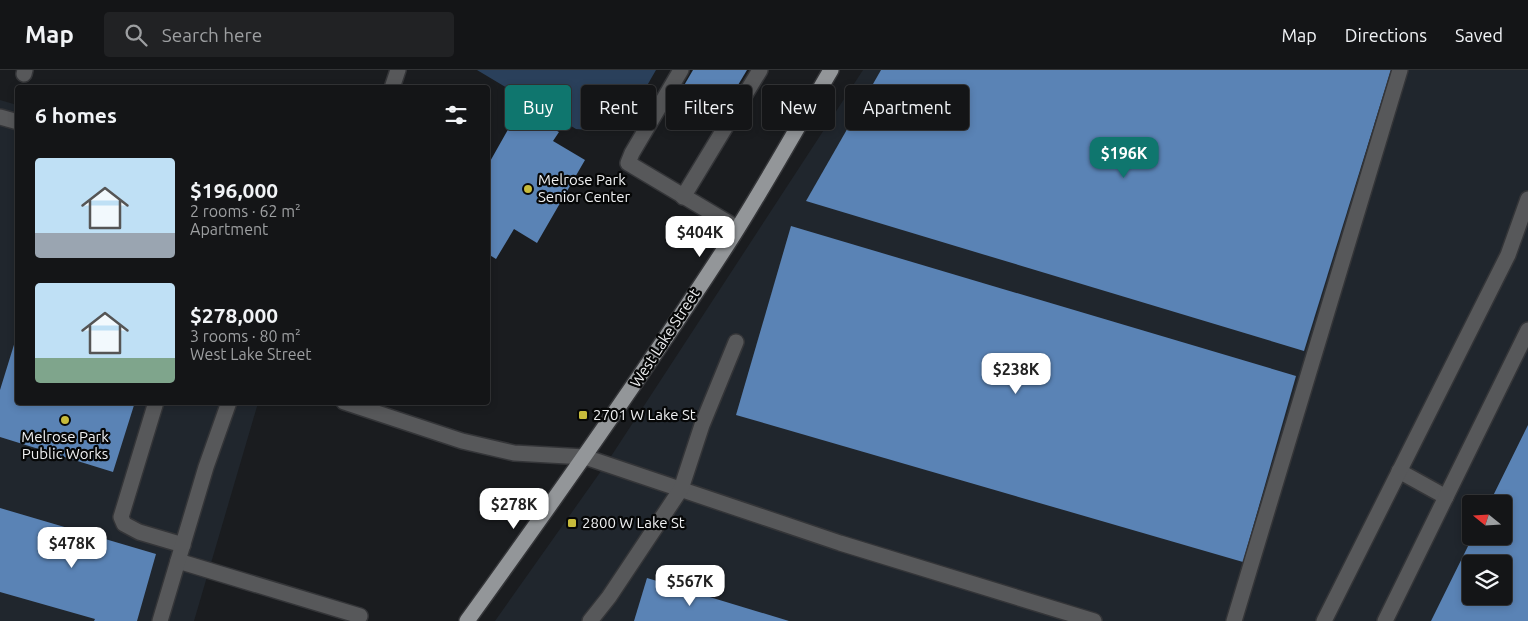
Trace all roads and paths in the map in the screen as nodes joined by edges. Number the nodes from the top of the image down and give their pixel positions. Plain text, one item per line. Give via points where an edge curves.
1 (398, 70) edge
2 (681, 70) edge
3 (760, 70) edge
4 (831, 70) edge
5 (1400, 70) edge
6 (393, 85) edge
7 (0, 117) edge
8 (15, 121) edge
9 (683, 197) junction
10 (1528, 199) edge
11 (737, 228) junction
12 (1528, 330) edge
13 (736, 342) dead end
14 (155, 405) edge
15 (228, 405) edge
16 (353, 405) edge
17 (585, 457) junction
18 (1399, 471) junction
19 (681, 489) junction
20 (1446, 497) junction
21 (183, 545) junction
22 (178, 561) junction
23 (360, 616) dead end
24 (160, 621) edge
25 (467, 621) edge
26 (590, 621) edge
27 (1094, 621) edge
28 (1234, 621) edge
29 (1324, 621) edge
30 (1385, 621) edge

1 - 6 street
2 - 9 street via 628,163
3 - 9 street
4 - 11 main road, West Lake Street
5 - 28 street
7 - 8 street
9 - 11 street
10 - 18 street via 1508,255
11 - 17 main road, West Lake Street
12 - 20 street
13 - 19 street via 702,425
14 - 21 street via 121,517 124,524 139,532
15 - 21 street
16 - 17 street via 462,441 514,453
17 - 19 street
17 - 25 main road, West Lake Street
18 - 20 street
18 - 29 street
19 - 26 street
19 - 27 street via 840,543
20 - 30 street
21 - 22 street
22 - 23 street
22 - 24 street

